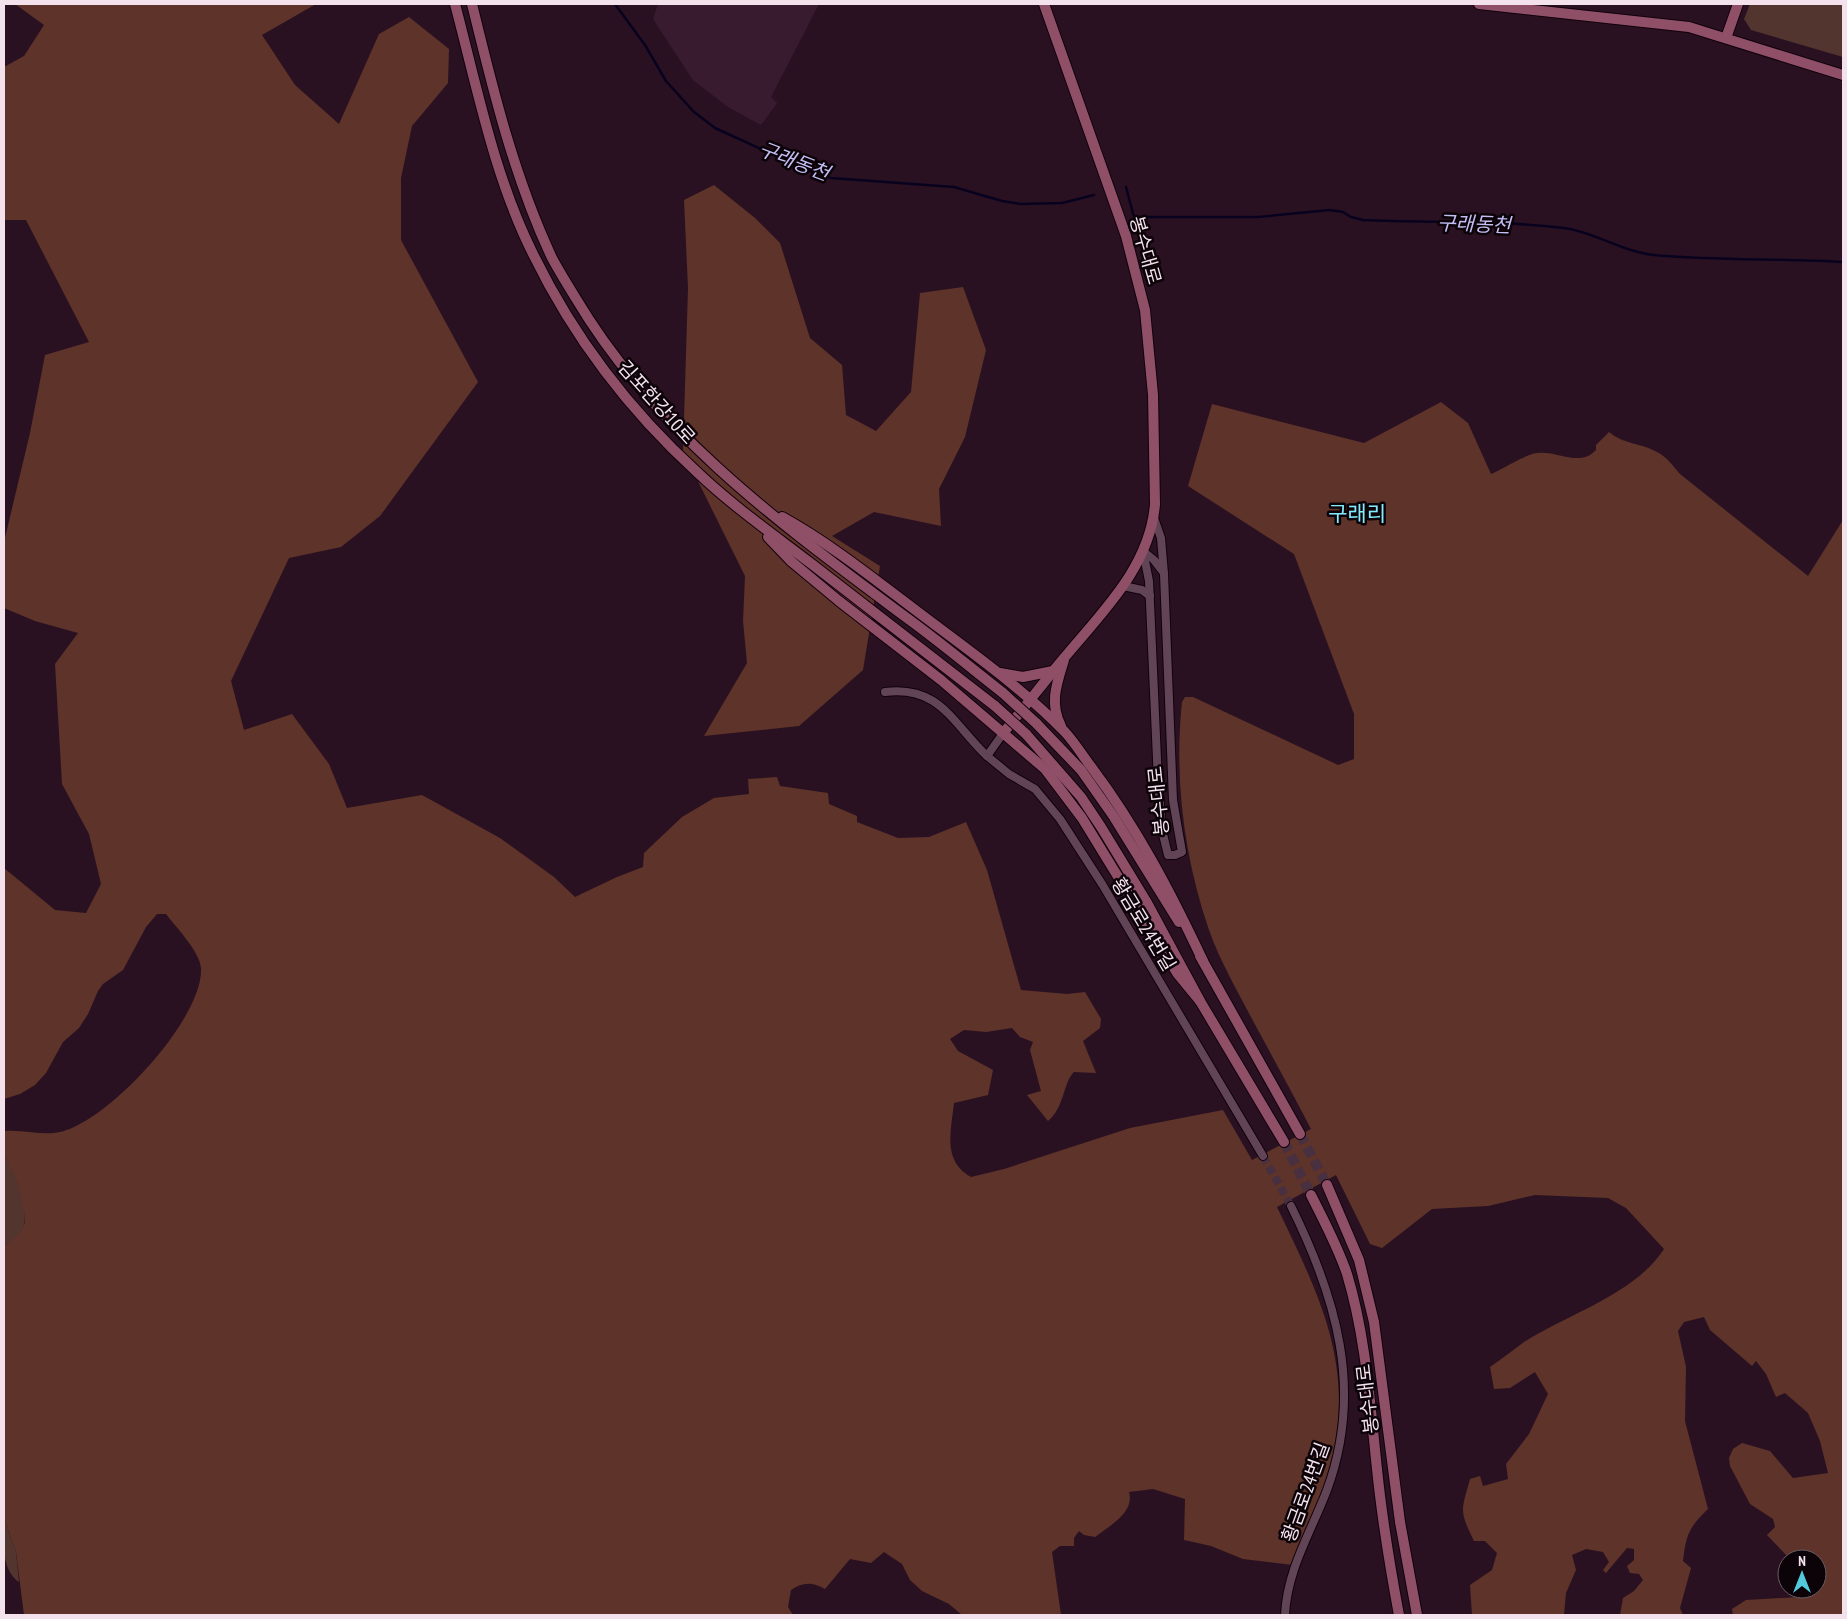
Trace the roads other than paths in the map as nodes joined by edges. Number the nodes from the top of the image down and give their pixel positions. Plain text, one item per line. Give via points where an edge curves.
1 (455, 4) edge
2 (472, 4) edge
3 (1044, 4) edge
4 (1479, 4) edge
5 (1738, 4) edge
6 (1726, 38) junction
7 (1843, 76) edge
8 (759, 505) junction
9 (748, 515) junction
10 (1154, 518) junction
11 (1143, 551) junction
12 (1164, 574) junction
13 (1123, 586) junction
14 (1150, 596) junction
15 (1065, 656) junction
16 (1053, 671) junction
17 (995, 672) junction
18 (885, 692) dead end
19 (1003, 693) joint
20 (1031, 700) junction
21 (1004, 732) junction
22 (1066, 733) junction
23 (987, 756) junction
24 (1203, 961) junction
25 (1200, 1001) junction
26 (1300, 1134) tunnel mouth
27 (1284, 1142) tunnel mouth
28 (1263, 1156) tunnel mouth
29 (1327, 1185) tunnel mouth
30 (1311, 1195) tunnel mouth
31 (1291, 1206) tunnel mouth
32 (1285, 1615) edge
33 (1400, 1615) edge
34 (1417, 1615) edge

1 - 9 street, 김포한강10로 via 496,158 512,205 556,297 605,372 625,396 698,474
2 - 8 street, 김포한강10로 via 501,121 525,195 553,259 593,327 638,387 699,451
3 - 10 street, 봉수대로 via 1126,236 1144,310 1153,395
4 - 6 street via 1680,26
5 - 6 street
6 - 7 street
8 - 17 street via 806,531 860,568
8 - 19 street, 김포한강10로
9 - 21 street via 798,568
9 - 25 street, 김포한강10로, bridge via 995,706 1026,734 1101,827 1146,901
10 - 11 street, 봉수대로
10 - 12 street, 봉수대로 via 1161,538
11 - 12 street
11 - 13 street, 봉수대로
11 - 14 street, 봉수대로
12 - 14 street, 봉수대로 via 1173,800 1182,852 1175,856 1168,854 1161,815
13 - 14 street via 1142,590
13 - 15 street, 봉수대로
15 - 16 street, 봉수대로
15 - 22 street via 1054,704
16 - 17 street via 1023,677
16 - 20 street, 봉수대로
17 - 20 street
18 - 23 street, 황금로24번길 via 912,691 932,700 952,716
19 - 24 street, 봉수대로, bridge via 1081,770
20 - 21 street, 봉수대로
20 - 22 street
21 - 23 street
21 - 25 street via 1045,769 1082,818 1162,950
22 - 24 street via 1118,803 1169,888
23 - 28 street, 황금로24번길 via 1035,789 1060,819
24 - 26 street, 봉수대로
25 - 27 street
29 - 34 street, 봉수대로 via 1359,1260 1374,1322 1400,1522
30 - 33 street, 봉수대로 via 1332,1237 1355,1306 1363,1344 1383,1517
31 - 32 street, 황금로24번길 via 1315,1257 1333,1308 1342,1354 1344,1419 1337,1458 1322,1504 1292,1572

